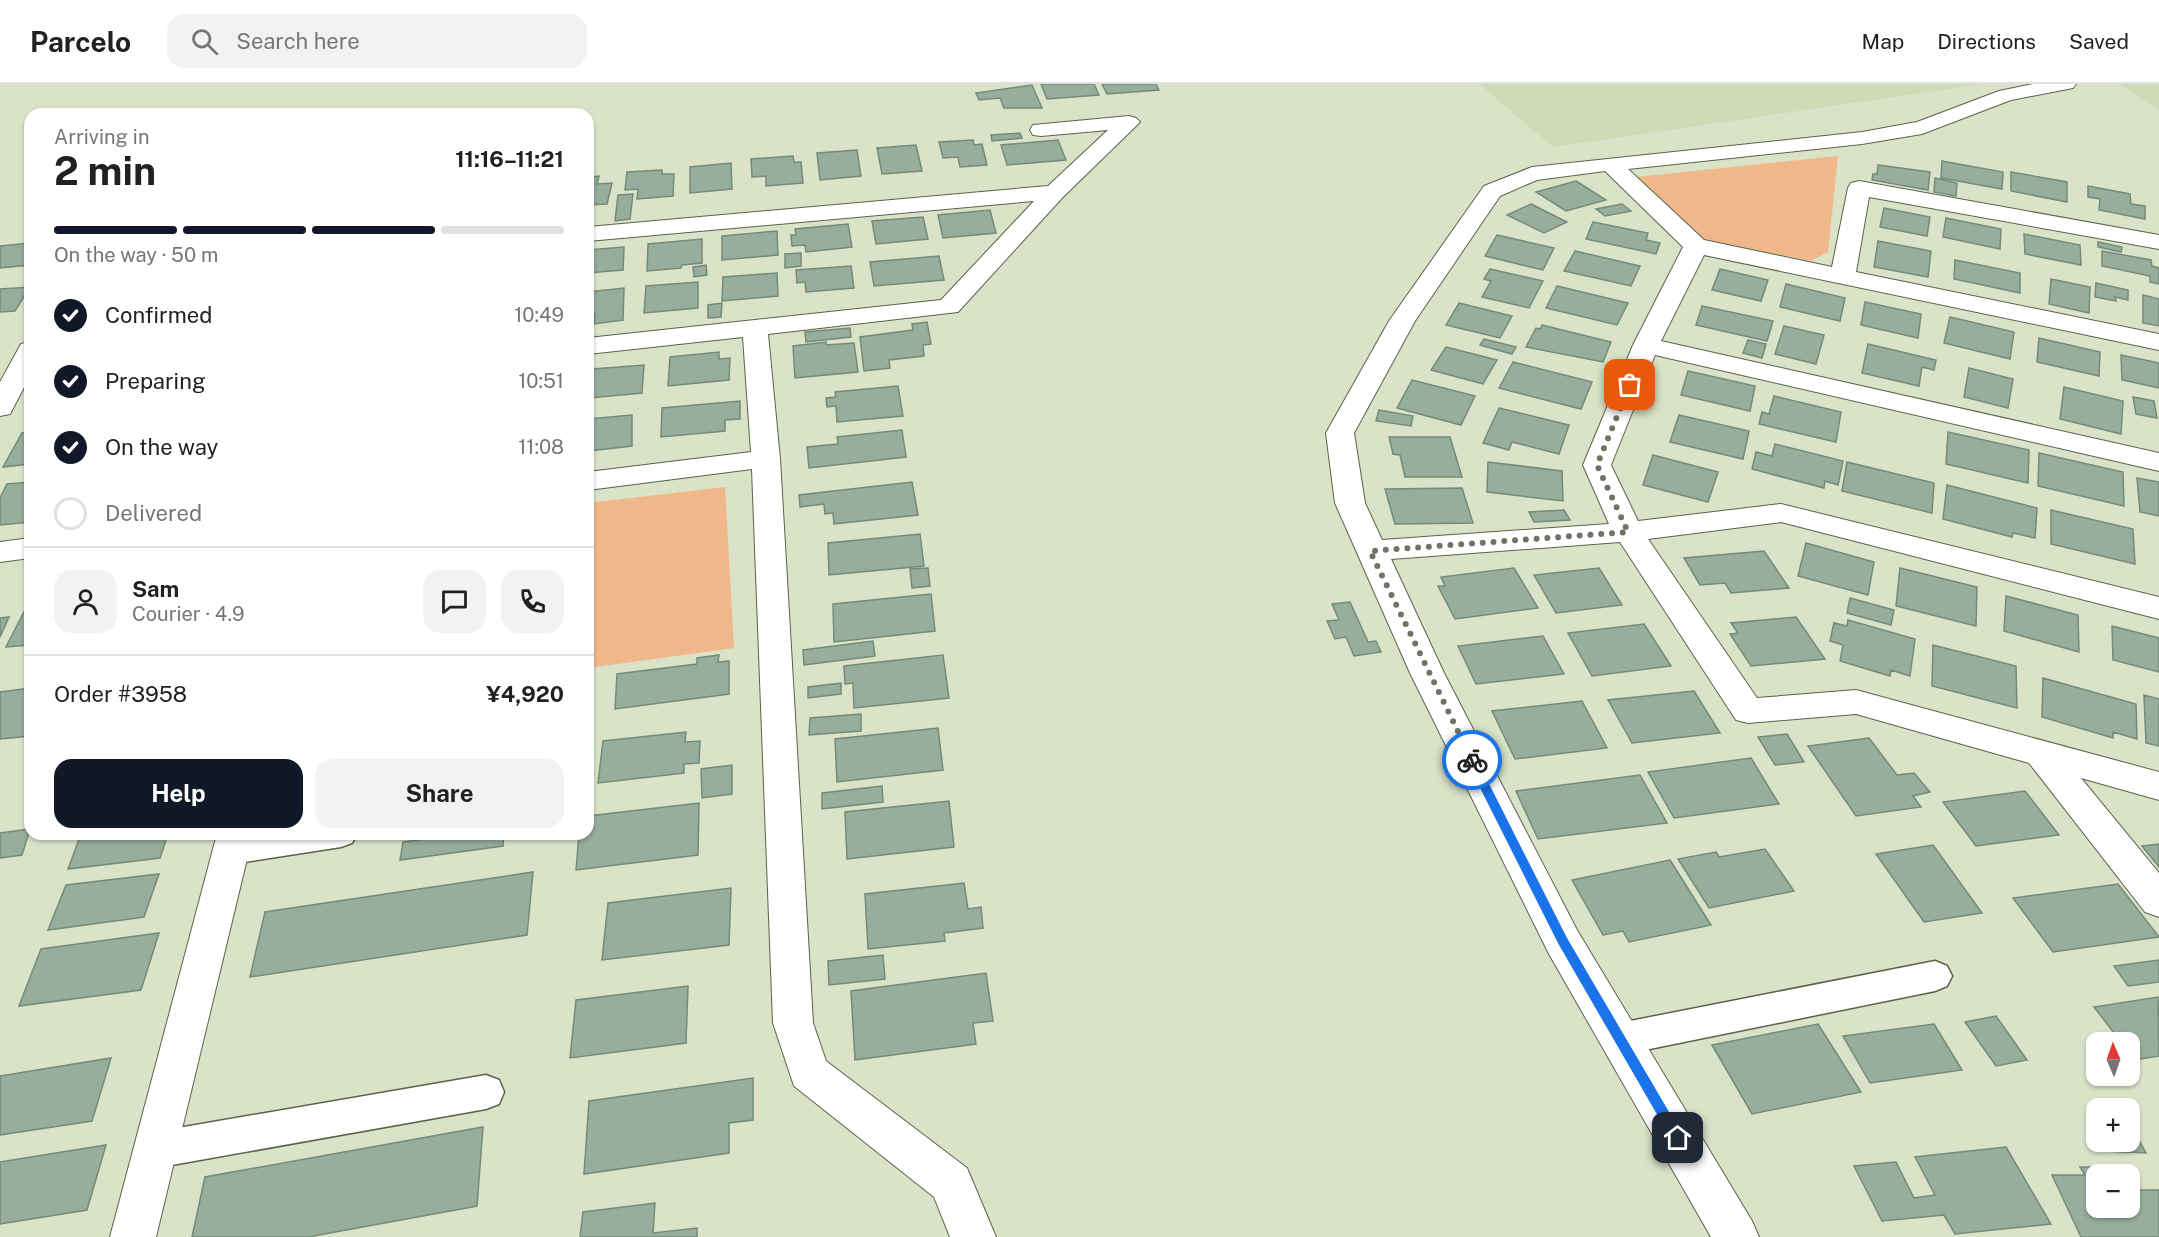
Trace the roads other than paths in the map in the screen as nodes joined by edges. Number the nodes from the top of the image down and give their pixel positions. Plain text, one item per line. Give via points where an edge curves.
1 (2066, 84) edge
2 (1041, 130) dead end
3 (1610, 164) junction
4 (1055, 192) junction
5 (594, 233) edge
6 (2159, 242) edge
7 (1696, 246) junction
8 (1843, 276) junction
9 (755, 330) junction
10 (2159, 342) edge
11 (594, 345) edge
12 (1646, 345) junction
13 (24, 362) edge
14 (24, 406) edge
15 (0, 408) edge
16 (766, 459) junction
17 (2159, 462) edge
18 (594, 480) edge
19 (1628, 532) junction
20 (24, 549) edge
21 (1370, 551) junction
22 (0, 552) edge
23 (2159, 608) edge
24 (2041, 753) junction
25 (2159, 786) edge
26 (260, 840) edge
27 (233, 842) edge
28 (2159, 901) edge
29 (1935, 976) dead end
30 (1620, 1039) junction
31 (486, 1092) dead end
32 (155, 1150) junction
33 (133, 1237) edge
34 (973, 1237) edge
35 (1736, 1237) edge

1 - 3 street via 2006,95 1912,130
2 - 4 street via 1129,122
3 - 7 street
3 - 21 street via 1532,174 1492,191 1402,321 1340,433 1350,503
4 - 5 street
4 - 9 street via 949,307
6 - 8 street via 1859,188
7 - 8 street
7 - 12 street
8 - 10 street
9 - 11 street
9 - 16 street
12 - 17 street
12 - 19 street via 1597,465
13 - 15 street
14 - 15 street
16 - 18 street
16 - 34 street via 793,1023 809,1073 951,1182
19 - 21 street
19 - 23 street via 1781,513
19 - 24 street via 1748,711 1856,702
20 - 22 street
21 - 30 street via 1563,942
24 - 25 street
24 - 28 street
26 - 27 lane
27 - 32 street
29 - 30 lane
30 - 35 street
31 - 32 lane
32 - 33 street

